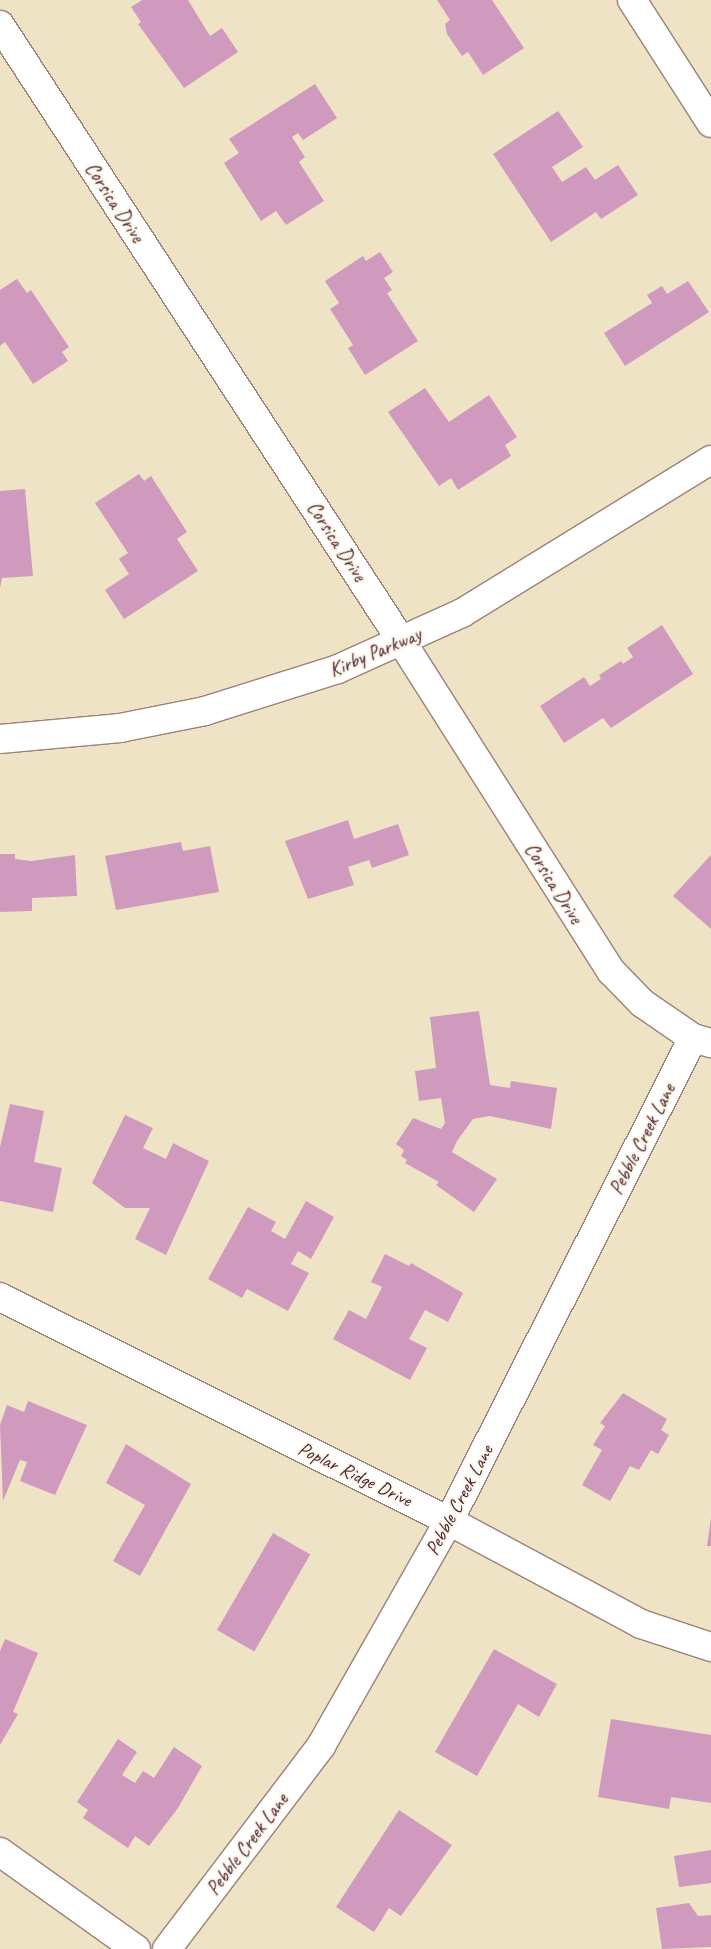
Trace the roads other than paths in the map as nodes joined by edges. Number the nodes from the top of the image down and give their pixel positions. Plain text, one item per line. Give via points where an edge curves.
1 (632, 0) edge
2 (0, 26) edge
3 (711, 123) edge
4 (711, 460) edge
5 (402, 642) junction
6 (0, 739) edge
7 (702, 1040) edge
8 (0, 1298) edge
9 (449, 1521) junction
10 (711, 1647) edge
11 (0, 1852) edge
12 (136, 1949) edge
13 (167, 1949) edge

1 - 3 street
2 - 5 street, Corsica Drive
4 - 5 street, Kirby Parkway via 520,580
5 - 6 street, Kirby Parkway via 274,692 206,711 120,728
5 - 7 street, Corsica Drive via 610,971 642,1003
7 - 9 street, Pebble Creek Lane
8 - 9 street, Poplar Ridge Drive
9 - 10 street, Poplar Ridge Drive via 641,1624
9 - 13 street, Pebble Creek Lane via 321,1746
11 - 12 street

